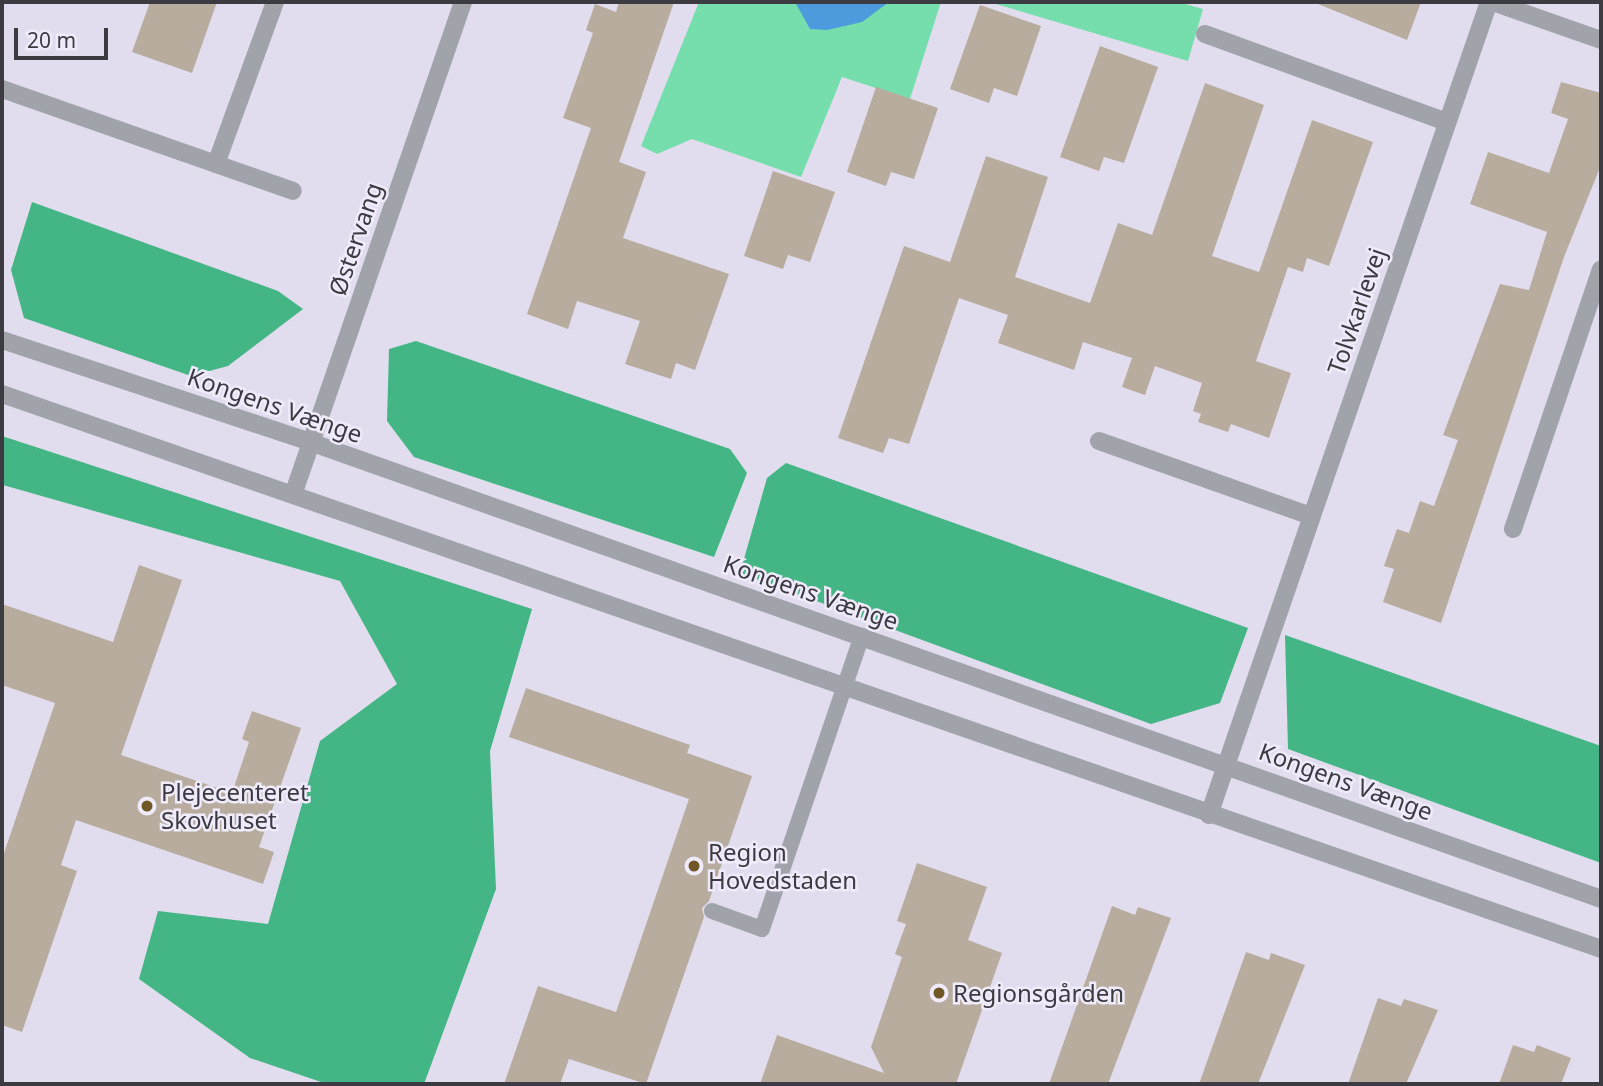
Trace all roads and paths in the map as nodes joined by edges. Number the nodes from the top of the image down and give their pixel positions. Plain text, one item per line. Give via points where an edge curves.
1 (275, 2) edge
2 (463, 2) edge
3 (1491, 2) edge
4 (1205, 34) dead end
5 (1601, 40) edge
6 (2, 89) edge
7 (1447, 122) junction
8 (216, 164) junction
9 (293, 191) dead end
10 (1601, 269) edge
11 (2, 340) edge
12 (2, 394) edge
13 (1099, 441) dead end
14 (310, 442) junction
15 (294, 492) junction
16 (1311, 516) junction
17 (1513, 529) dead end
18 (862, 636) junction
19 (843, 685) junction
20 (1226, 764) junction
21 (1209, 815) junction
22 (1601, 899) edge
23 (712, 911) dead end
24 (1601, 949) edge

1 - 8 street
2 - 14 street, Østervang
3 - 5 street, Tolvkarlevej
3 - 7 street, Tolvkarlevej
4 - 7 street
6 - 8 street
7 - 16 street, Tolvkarlevej
8 - 9 street
10 - 17 street
11 - 14 street, Kongens Vænge
12 - 15 street
13 - 16 street
14 - 15 street, Østervang
14 - 18 street, Kongens Vænge
15 - 19 street
16 - 20 street, Tolvkarlevej
18 - 19 lane
18 - 20 street, Kongens Vænge
19 - 21 street
19 - 23 lane via 762,929
20 - 21 street, Tolvkarlevej
20 - 22 street, Kongens Vænge
21 - 24 street

